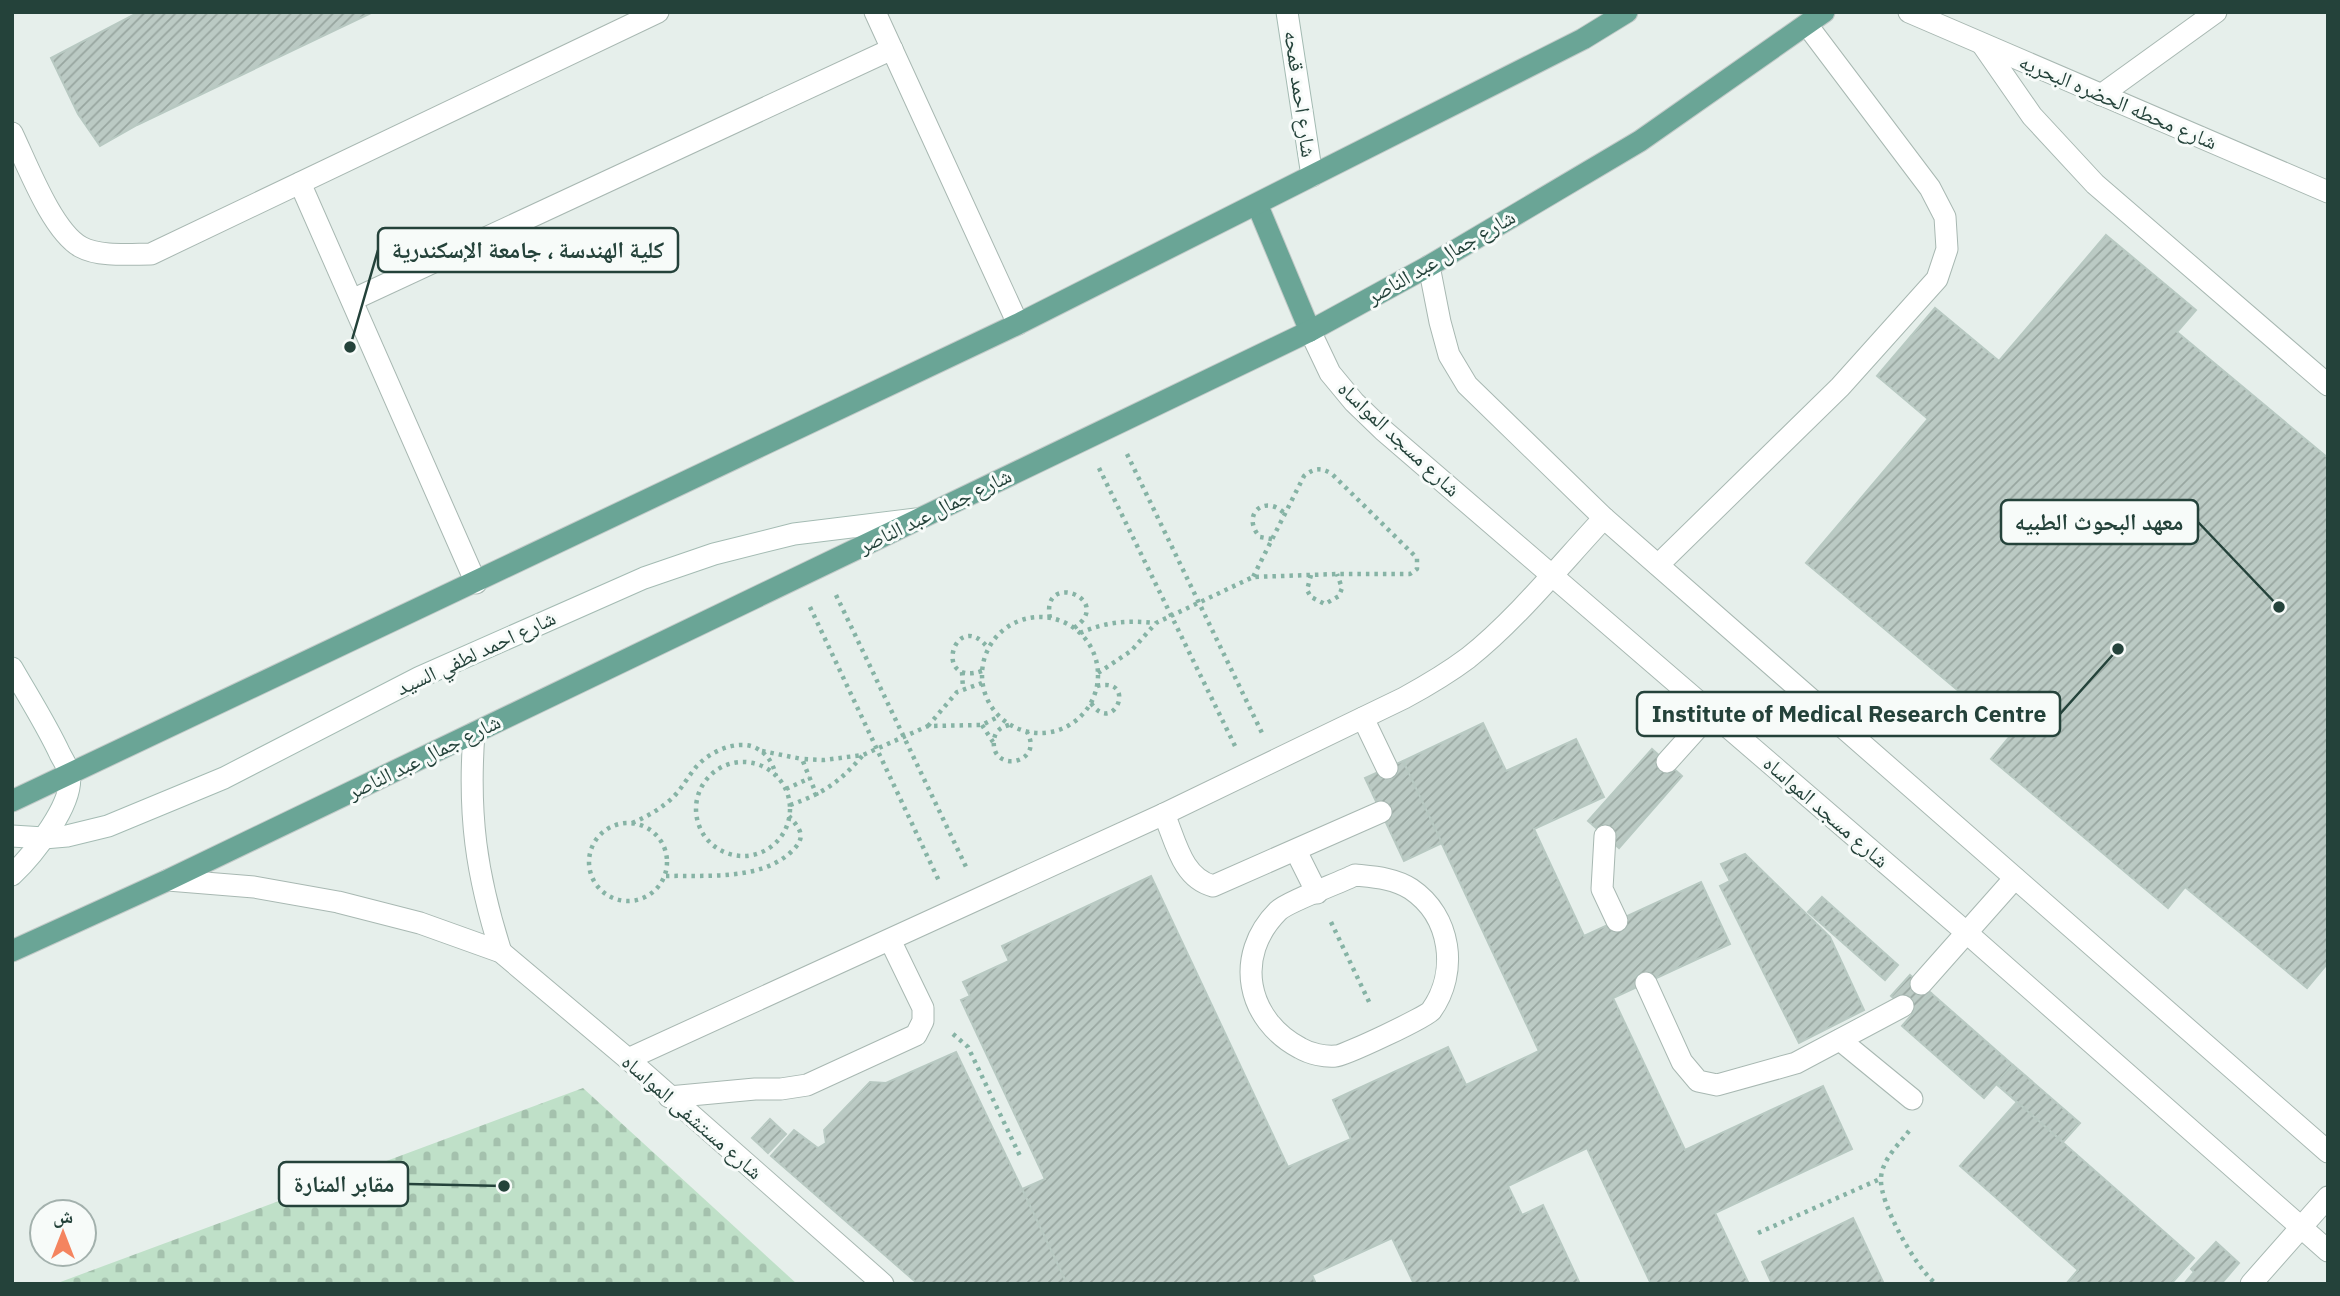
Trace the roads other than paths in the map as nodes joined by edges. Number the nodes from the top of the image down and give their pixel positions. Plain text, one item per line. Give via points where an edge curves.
1 (658, 12) edge
2 (875, 12) edge
3 (1287, 12) edge
4 (1627, 12) edge
5 (1824, 12) edge
6 (1909, 12) edge
7 (2216, 12) edge
8 (1807, 25) junction
9 (1982, 44) junction
10 (892, 49) junction
11 (2101, 95) junction
12 (12, 133) edge
13 (1312, 176) junction
14 (300, 183) junction
15 (2328, 192) edge
16 (1257, 204) junction
17 (1429, 266) junction
18 (352, 300) junction
19 (1018, 324) junction
20 (1310, 331) junction
21 (2328, 385) edge
22 (925, 518) junction
23 (1604, 518) junction
24 (1658, 565) junction
25 (1551, 575) junction
26 (476, 583) junction
27 (12, 668) edge
28 (1710, 713) junction
29 (1363, 718) junction
30 (474, 733) junction
31 (1667, 762) dead end
32 (1387, 768) dead end
33 (70, 774) junction
34 (12, 801) edge
35 (1381, 812) dead end
36 (1164, 814) junction
37 (12, 836) edge
38 (1605, 836) dead end
39 (44, 838) junction
40 (1296, 851) junction
41 (12, 875) edge
42 (2015, 878) junction
43 (168, 880) junction
44 (1317, 893) junction
45 (1618, 921) dead end
46 (1968, 933) junction
47 (890, 940) junction
48 (12, 951) edge
49 (501, 952) junction
50 (1646, 983) dead end
51 (1921, 984) dead end
52 (1903, 1006) dead end
53 (1840, 1040) junction
54 (628, 1059) junction
55 (669, 1097) junction
56 (1912, 1099) dead end
57 (2328, 1152) edge
58 (2328, 1197) edge
59 (2301, 1227) junction
60 (2328, 1251) edge
61 (883, 1284) edge
62 (2251, 1284) edge

1 - 14 street
2 - 10 street
3 - 13 street, شارع احمد قمحه
4 - 13 main road via 1583,39
5 - 8 main road, شارع جمال عبد الناصر
6 - 9 street, شارع محطه الحضره البحريه
7 - 11 street
8 - 17 main road, شارع جمال عبد الناصر via 1640,141
8 - 24 street via 1930,188 1945,217 1947,249 1937,279 1840,387
9 - 11 street, شارع محطه الحضره البحريه
9 - 21 street via 2032,116 2095,184
10 - 18 street
10 - 19 street
11 - 15 street, شارع محطه الحضره البحريه
12 - 14 street via 58,225 82,248 110,254 151,254
13 - 16 main road
14 - 18 street
16 - 19 main road
16 - 20 main road
17 - 20 main road, شارع جمال عبد الناصر
17 - 23 street via 1449,355 1467,385
18 - 26 street
19 - 26 main road
20 - 22 main road, شارع جمال عبد الناصر
20 - 25 street, شارع مسجد المواساه via 1330,373 1354,402
22 - 30 main road, شارع جمال عبد الناصر
22 - 39 street, شارع احمد لطفي السيد via 794,534 644,578 420,677 224,778 108,826
23 - 24 street
23 - 25 street
24 - 42 street
25 - 28 street, شارع مسجد المواساه
25 - 29 street via 1469,657 1438,679
26 - 33 main road
27 - 33 street
28 - 31 street
28 - 46 street, شارع مسجد المواساه
29 - 32 street
29 - 36 street
30 - 43 main road, شارع جمال عبد الناصر
30 - 49 street via 471,777 477,866
33 - 34 main road
33 - 39 street via 63,804
35 - 40 street
36 - 40 street via 1189,873 1200,883 1213,886
36 - 47 street
37 - 39 street, شارع احمد لطفي السيد
38 - 45 street via 1602,889
39 - 41 street
40 - 44 street
42 - 46 street
42 - 57 street
43 - 48 main road, شارع جمال عبد الناصر
43 - 49 street, شارع مستشفى المواساه via 254,887 338,902 421,923
44 - 44 street via 1279,909 1261,932 1251,960 1252,989 1263,1017 1283,1039 1308,1053 1338,1056 1430,1014 1444,989 1449,961 1445,933 1431,908 1410,888 1383,878 1354,876
46 - 51 street
46 - 59 street, شارع مسجد المواساه
47 - 54 street
47 - 55 street via 923,1008 916,1035 807,1085
49 - 54 street, شارع مستشفى المواساه
50 - 53 street via 1682,1062 1698,1081 1717,1085 1796,1063
52 - 53 street
53 - 56 street
54 - 55 street, شارع مستشفى المواساه
55 - 61 street, شارع مستشفى المواساه
58 - 59 street
59 - 60 street, شارع مسجد المواساه
59 - 62 street

